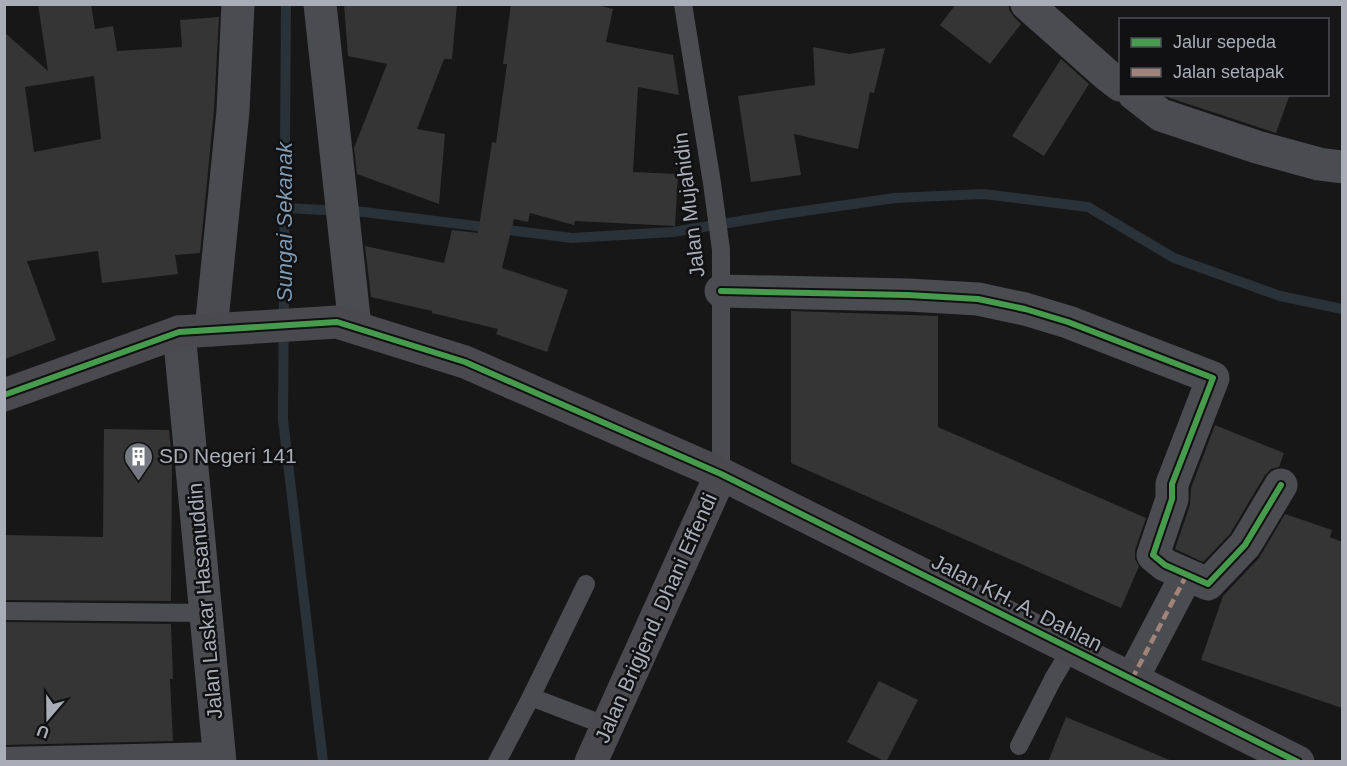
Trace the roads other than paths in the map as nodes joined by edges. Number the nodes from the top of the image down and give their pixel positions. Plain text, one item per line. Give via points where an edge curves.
1 (238, 4) edge
2 (320, 4) edge
3 (683, 4) edge
4 (1027, 4) edge
5 (1119, 84) edge
6 (1137, 96) edge
7 (1342, 167) edge
8 (721, 291) junction
9 (346, 324) junction
10 (205, 330) junction
11 (4, 395) edge
12 (722, 474) junction
13 (1281, 485) dead end
14 (1186, 576) junction
15 (586, 584) dead end
16 (4, 611) edge
17 (207, 613) junction
18 (1071, 649) junction
19 (1132, 679) junction
20 (531, 697) junction
21 (607, 726) junction
22 (1019, 746) dead end
23 (4, 756) edge
24 (220, 756) edge
25 (497, 762) edge
26 (591, 762) edge
27 (1298, 762) edge

1 - 10 street, Jalan Laskar Hasanuddin via 233,111
2 - 9 street
3 - 8 lane, Jalan Mujahidin via 712,183
4 - 5 street
6 - 7 street via 1161,115 1257,147
8 - 12 lane, Jalan Mujahidin
8 - 14 street via 978,299 1068,322 1213,378 1172,484 1172,499 1153,555
9 - 10 street
9 - 12 street, Jalan KH. A. Dahlan via 465,362
10 - 11 street
10 - 17 street, Jalan Laskar Hasanuddin
12 - 18 street, Jalan KH. A. Dahlan
12 - 21 street, Jalan Brigjend. Dhani Effendi
13 - 14 street via 1245,545 1208,584
14 - 19 street
15 - 20 lane
16 - 17 lane
17 - 24 street, Jalan Laskar Hasanuddin
18 - 19 street, Jalan KH. A. Dahlan
18 - 22 lane
19 - 27 street, Jalan KH. A. Dahlan
20 - 21 lane
20 - 25 lane
21 - 26 street, Jalan Brigjend. Dhani Effendi
23 - 24 lane

